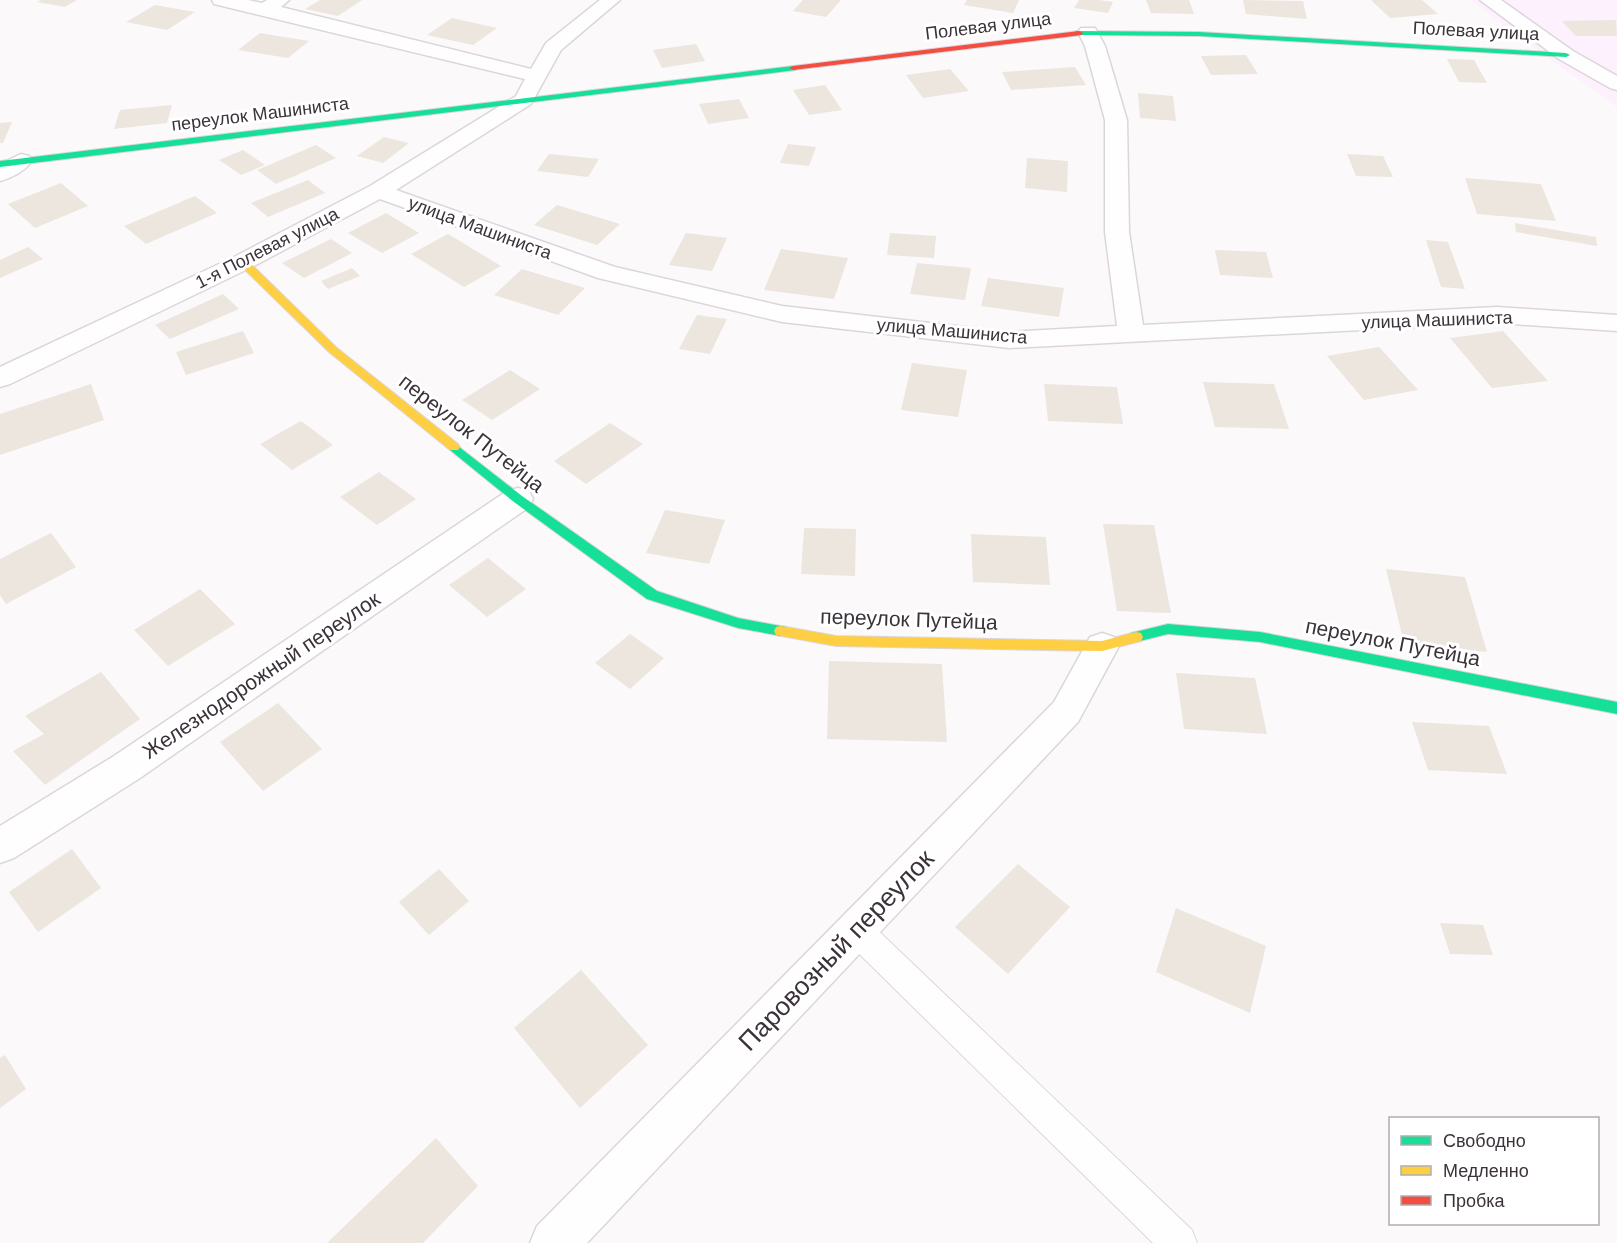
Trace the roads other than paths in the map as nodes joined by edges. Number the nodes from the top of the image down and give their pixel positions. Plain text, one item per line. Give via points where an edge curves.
1 (221, 0) edge
2 (611, 0) edge
3 (1489, 0) edge
4 (273, 4) edge
5 (1088, 32) junction
6 (1566, 55) junction
7 (537, 76) junction
8 (1617, 84) edge
9 (524, 100) junction
10 (11, 162) edge
11 (0, 174) edge
12 (378, 191) junction
13 (243, 262) junction
14 (1617, 322) edge
15 (1131, 333) junction
16 (0, 378) edge
17 (518, 498) junction
18 (1102, 646) junction
19 (1617, 708) edge
20 (0, 846) edge
21 (856, 930) junction
22 (554, 1243) edge
23 (1179, 1243) edge

1 - 4 street
2 - 7 street via 553,47
3 - 6 street
4 - 7 street
5 - 6 street, Полевая улица via 1199,34
5 - 9 street, Полевая улица
5 - 15 street via 1116,120 1117,232
6 - 8 street
7 - 9 street
9 - 10 street, переулок Машиниста
9 - 12 street, 1-я Полевая улица
10 - 11 street
12 - 13 street, 1-я Полевая улица
12 - 15 street, улица Машиниста via 607,273 782,314 1009,339
13 - 16 street, 1-я Полевая улица
13 - 17 street, переулок Путейца via 333,350
14 - 15 street, улица Машиниста via 1497,315
17 - 18 street, переулок Путейца via 652,595 738,623 837,641
17 - 20 street, Железнодорожный переулок via 137,760
18 - 19 street, переулок Путейца via 1168,629 1260,637
18 - 21 street, Паровозный переулок via 1066,712
21 - 22 street, Паровозный переулок
21 - 23 lane

